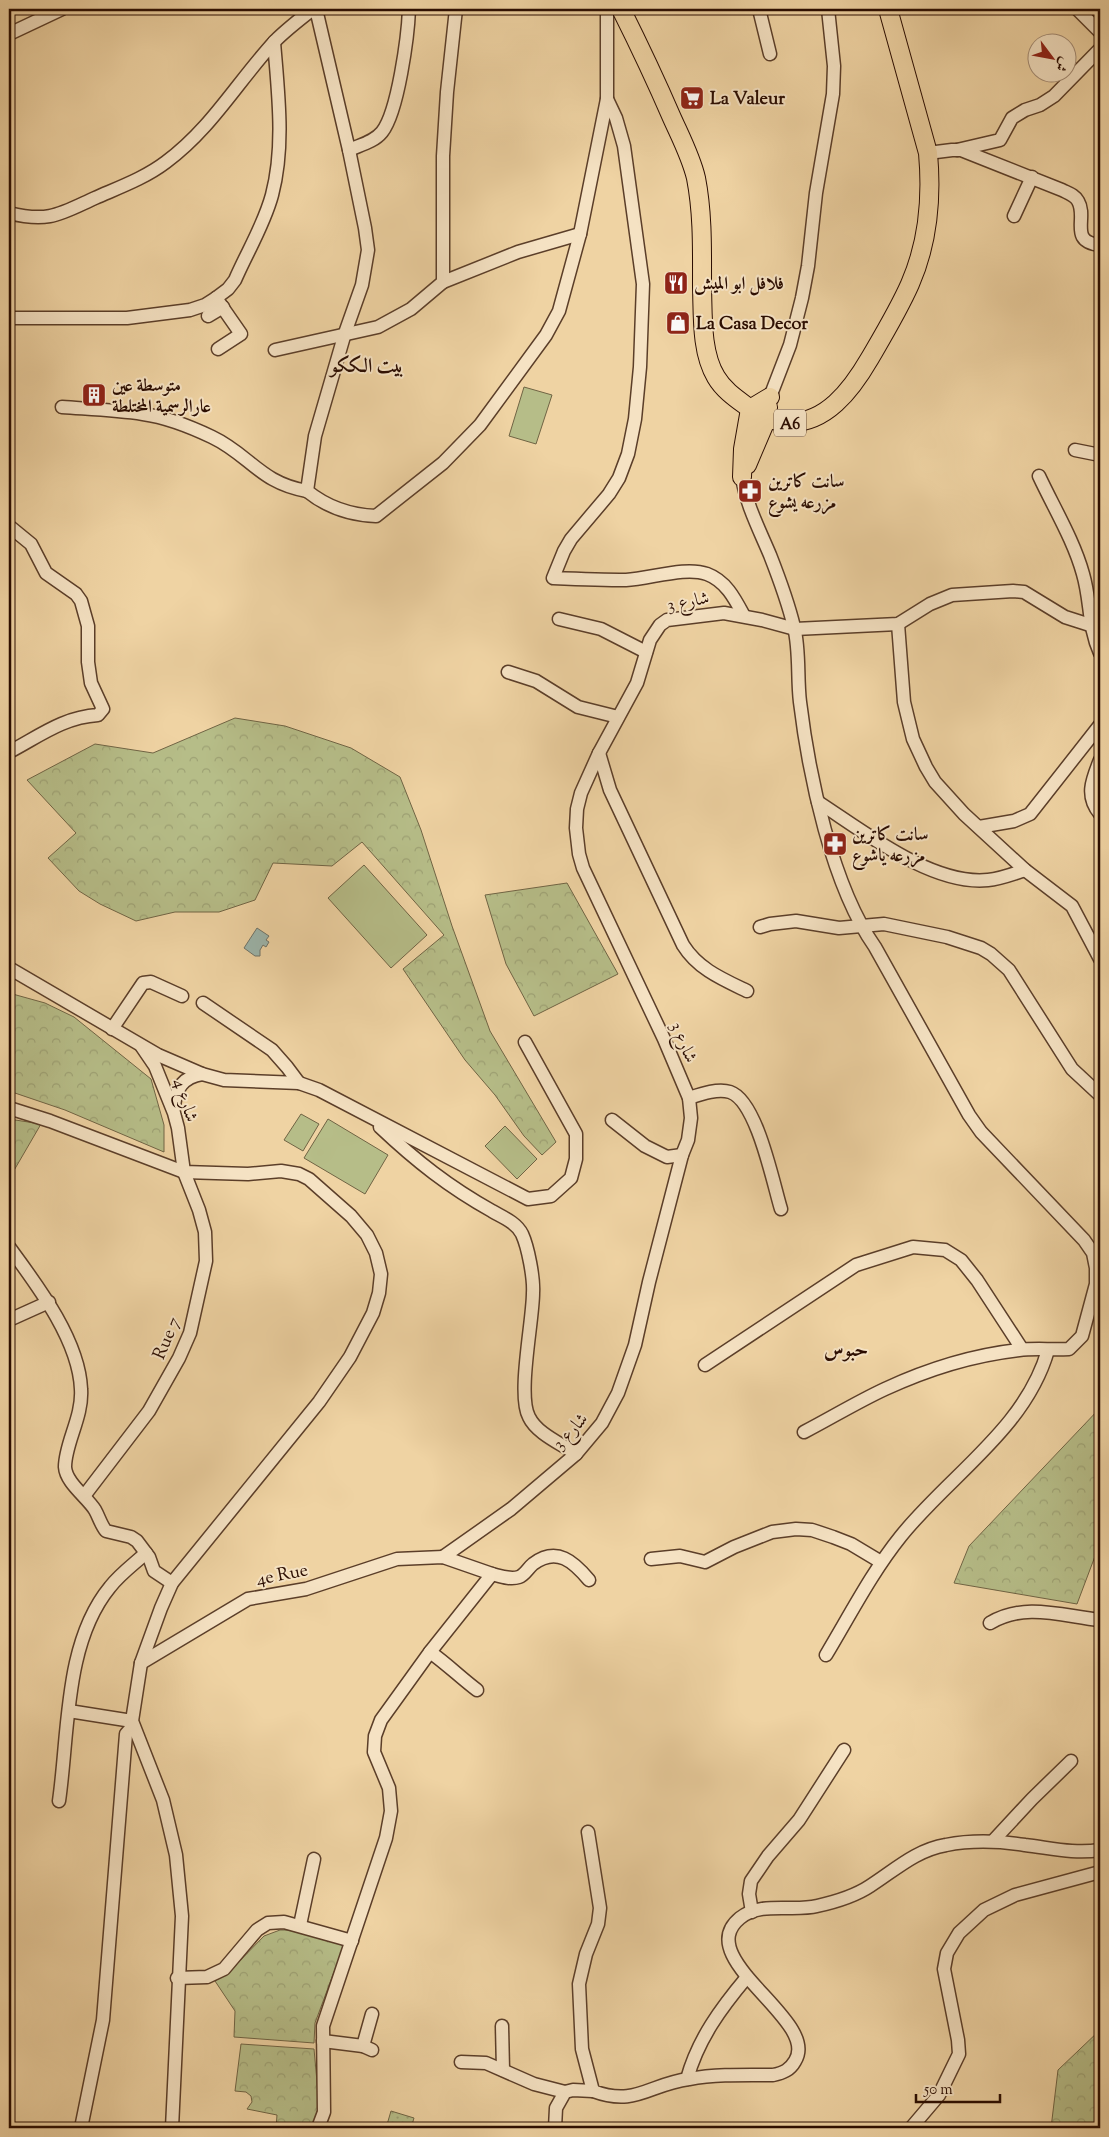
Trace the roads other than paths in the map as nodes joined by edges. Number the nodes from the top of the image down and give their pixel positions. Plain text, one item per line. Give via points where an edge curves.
1 (62, 9) edge
2 (315, 9) edge
3 (409, 9) edge
4 (456, 9) edge
5 (607, 9) edge
6 (621, 9) edge
7 (759, 9) edge
8 (828, 9) edge
9 (888, 9) edge
10 (1077, 9) edge
11 (1100, 32) edge
12 (9, 34) edge
13 (274, 42) junction
14 (1100, 50) edge
15 (770, 54) dead end
16 (607, 99) junction
17 (349, 150) junction
18 (957, 150) junction
19 (928, 153) junction
20 (1032, 177) junction
21 (9, 213) edge
22 (1014, 216) dead end
23 (580, 234) junction
24 (1100, 244) edge
25 (443, 282) junction
26 (220, 302) junction
27 (208, 316) dead end
28 (9, 318) edge
29 (345, 333) junction
30 (218, 350) dead end
31 (275, 350) dead end
32 (770, 397) junction
33 (62, 407) dead end
34 (750, 409) junction
35 (767, 418) junction
36 (1075, 450) dead end
37 (1100, 455) edge
38 (742, 476) junction
39 (1039, 476) dead end
40 (308, 491) junction
41 (9, 526) edge
42 (744, 616) junction
43 (559, 619) dead end
44 (898, 624) junction
45 (1090, 625) junction
46 (795, 629) junction
47 (646, 652) junction
48 (1100, 653) edge
49 (508, 672) dead end
50 (618, 717) junction
51 (1100, 725) edge
52 (9, 752) edge
53 (599, 753) junction
54 (1100, 760) edge
55 (818, 802) junction
56 (1100, 814) edge
57 (979, 827) junction
58 (1025, 870) junction
59 (760, 927) dead end
60 (860, 927) junction
61 (1100, 959) edge
62 (9, 968) edge
63 (747, 991) dead end
64 (182, 996) dead end
65 (203, 1003) dead end
66 (112, 1029) junction
67 (526, 1042) dead end
68 (141, 1045) junction
69 (202, 1074) junction
70 (299, 1083) junction
71 (1100, 1096) edge
72 (689, 1098) junction
73 (9, 1108) edge
74 (174, 1113) junction
75 (373, 1120) junction
76 (612, 1120) dead end
77 (682, 1155) junction
78 (184, 1172) junction
79 (781, 1209) dead end
80 (9, 1247) edge
81 (49, 1302) junction
82 (9, 1320) edge
83 (1022, 1349) junction
84 (1048, 1350) junction
85 (705, 1365) dead end
86 (804, 1432) dead end
87 (576, 1454) junction
88 (84, 1496) junction
89 (146, 1553) junction
90 (443, 1557) junction
91 (652, 1559) dead end
92 (881, 1562) junction
93 (492, 1574) junction
94 (589, 1580) dead end
95 (172, 1583) junction
96 (1100, 1620) edge
97 (990, 1623) dead end
98 (430, 1652) junction
99 (826, 1654) dead end
100 (141, 1663) junction
101 (477, 1690) dead end
102 (70, 1711) junction
103 (133, 1723) junction
104 (844, 1750) dead end
105 (1071, 1761) dead end
106 (60, 1801) dead end
107 (588, 1832) dead end
108 (993, 1841) junction
109 (1100, 1850) edge
110 (314, 1859) dead end
111 (1100, 1872) edge
112 (752, 1912) junction
113 (300, 1926) junction
114 (352, 1941) junction
115 (747, 1977) junction
116 (178, 1978) junction
117 (372, 2014) dead end
118 (502, 2026) dead end
119 (323, 2041) junction
120 (461, 2062) dead end
121 (503, 2070) junction
122 (687, 2079) junction
123 (565, 2092) junction
124 (593, 2092) junction
125 (81, 2128) edge
126 (172, 2128) edge
127 (318, 2128) edge
128 (555, 2128) edge
129 (911, 2128) edge

1 - 12 street
2 - 13 street
2 - 17 street
3 - 17 street via 404,60 387,124 377,137
4 - 25 street via 443,156
5 - 16 street
6 - 34 highway, A6 via 677,128 696,178 702,231 705,339 712,369 725,388
7 - 15 street
8 - 32 street via 834,83 808,266 795,328
9 - 19 highway, A6
10 - 11 street
13 - 21 street via 207,124 155,170 55,216 39,218
13 - 26 street via 279,94 272,196 253,242
14 - 18 street via 1054,96 1012,118 1000,140
16 - 23 street
16 - 42 street via 624,146 643,284 635,419 630,447 618,478 571,539 553,578 626,580 701,572 723,584
17 - 29 street via 368,250 362,285
18 - 19 street
18 - 20 street
19 - 35 highway, A6 via 928,211 916,270 867,363 853,385 818,416 800,422
20 - 22 street
20 - 24 street via 1074,196 1079,204 1084,237 1088,242
23 - 25 street via 518,252
23 - 40 street via 566,292 553,324 495,405 455,452 376,516 337,509
25 - 29 street via 411,309 392,320 370,329
26 - 27 street
26 - 28 street via 146,316
26 - 30 street via 242,334
29 - 31 street
29 - 40 street via 315,436
32 - 34 highway
32 - 35 highway
33 - 40 street via 144,414 192,429 222,443 275,481
34 - 35 highway, A6
34 - 38 highway
35 - 38 highway
36 - 37 street
38 - 46 street via 747,499 779,578
39 - 45 street via 1080,565
41 - 52 street via 31,544 46,573 81,601 88,626 91,683 102,709 98,715 58,725
42 - 46 street, شارع 3
42 - 47 street, شارع 3 via 724,613 667,620 650,640
43 - 47 street via 602,629
44 - 45 street via 952,595 1013,590 1024,592 1065,617
44 - 46 street, شارع 3
44 - 57 street via 903,693 913,739 935,782
45 - 48 street
46 - 55 street via 800,700
47 - 50 street, شارع 3 via 637,683
49 - 50 street via 536,682 578,707
50 - 53 street, شارع 3
51 - 57 street via 1030,814 1014,821
53 - 63 street via 610,790 686,950 704,968
53 - 72 street, شارع 3 via 578,802 579,854
54 - 56 street via 1090,791
55 - 58 street via 936,872 967,880 986,880
55 - 60 street via 837,867
57 - 58 street
58 - 61 street via 1072,906
59 - 60 street via 796,921 839,928
60 - 71 street via 876,923 920,931 947,937 991,954 1009,970 1072,1069
60 - 84 street via 875,947 969,1116 1093,1253 1096,1284 1082,1336 1069,1349
62 - 66 street
64 - 66 street via 151,982 143,983
65 - 70 street via 272,1050
66 - 68 street
67 - 75 street via 576,1134 576,1159 571,1178 551,1196 528,1199
68 - 69 street
68 - 74 street, شارع 4 via 155,1066
69 - 70 street via 224,1080
69 - 74 street via 187,1079 178,1088
70 - 75 street via 319,1090
72 - 77 street, شارع 3 via 688,1140
72 - 79 street via 721,1091 740,1097 754,1118
73 - 78 street
74 - 78 street, شارع 4
75 - 87 street via 414,1159 451,1186 509,1220 521,1232 534,1292 524,1382 528,1417 536,1427
76 - 77 street via 645,1146 667,1157
77 - 87 street, شارع 3 via 629,1365 602,1423
78 - 88 street, Rue 7 via 205,1232 206,1261 190,1333 149,1411
78 - 95 street via 248,1174 281,1171 309,1179 367,1235 376,1253 381,1283 373,1313 345,1364 319,1402
80 - 81 street
81 - 82 street
81 - 88 street via 66,1336 82,1388 80,1414 65,1468 69,1479
83 - 84 street
83 - 85 street via 961,1260 945,1250 913,1247 856,1265
83 - 86 street via 924,1374 885,1389
84 - 92 street via 1031,1392 1010,1419 963,1472 918,1515
87 - 90 street, شارع 3 via 511,1509
88 - 89 street via 106,1531 131,1537
89 - 95 street via 154,1570
89 - 102 street via 109,1587 87,1624 72,1679
90 - 93 street
90 - 100 street, 4e Rue via 398,1559 306,1589 248,1599
91 - 92 street via 680,1556 705,1562 772,1532 796,1529 833,1537
92 - 99 street
93 - 94 street via 516,1578 548,1557 559,1557 576,1564
93 - 98 street
95 - 100 street
96 - 97 street via 1020,1611 1003,1615
98 - 101 street
98 - 114 street via 381,1720 375,1736 374,1752 389,1788 391,1811 386,1838
100 - 103 street
102 - 103 street
102 - 106 street
103 - 116 street via 163,1800 176,1855 182,1916
103 - 125 street via 126,1734 103,2020
104 - 112 street via 799,1820 751,1880
105 - 108 street
107 - 124 street via 600,1908 579,1984 582,2049
108 - 109 street via 1058,1851
108 - 112 street via 945,1845 918,1854 869,1887 840,1900 815,1907
110 - 113 street
111 - 129 street via 1015,1895 984,1910 959,1933 947,1953 944,1969 959,2054 939,2095
112 - 115 street via 740,1918 728,1937 736,1960
113 - 114 street
113 - 116 street via 268,1923 224,1968 207,1977
114 - 119 street via 323,2026
115 - 122 street via 725,2003 698,2045
115 - 122 street via 795,2034 799,2052 792,2066 773,2075
116 - 126 street
117 - 119 street via 368,2048
118 - 121 street
119 - 127 street via 324,2112
120 - 121 street via 486,2063
121 - 123 street via 534,2084
122 - 124 street via 625,2098
123 - 124 street
123 - 128 street via 556,2108

